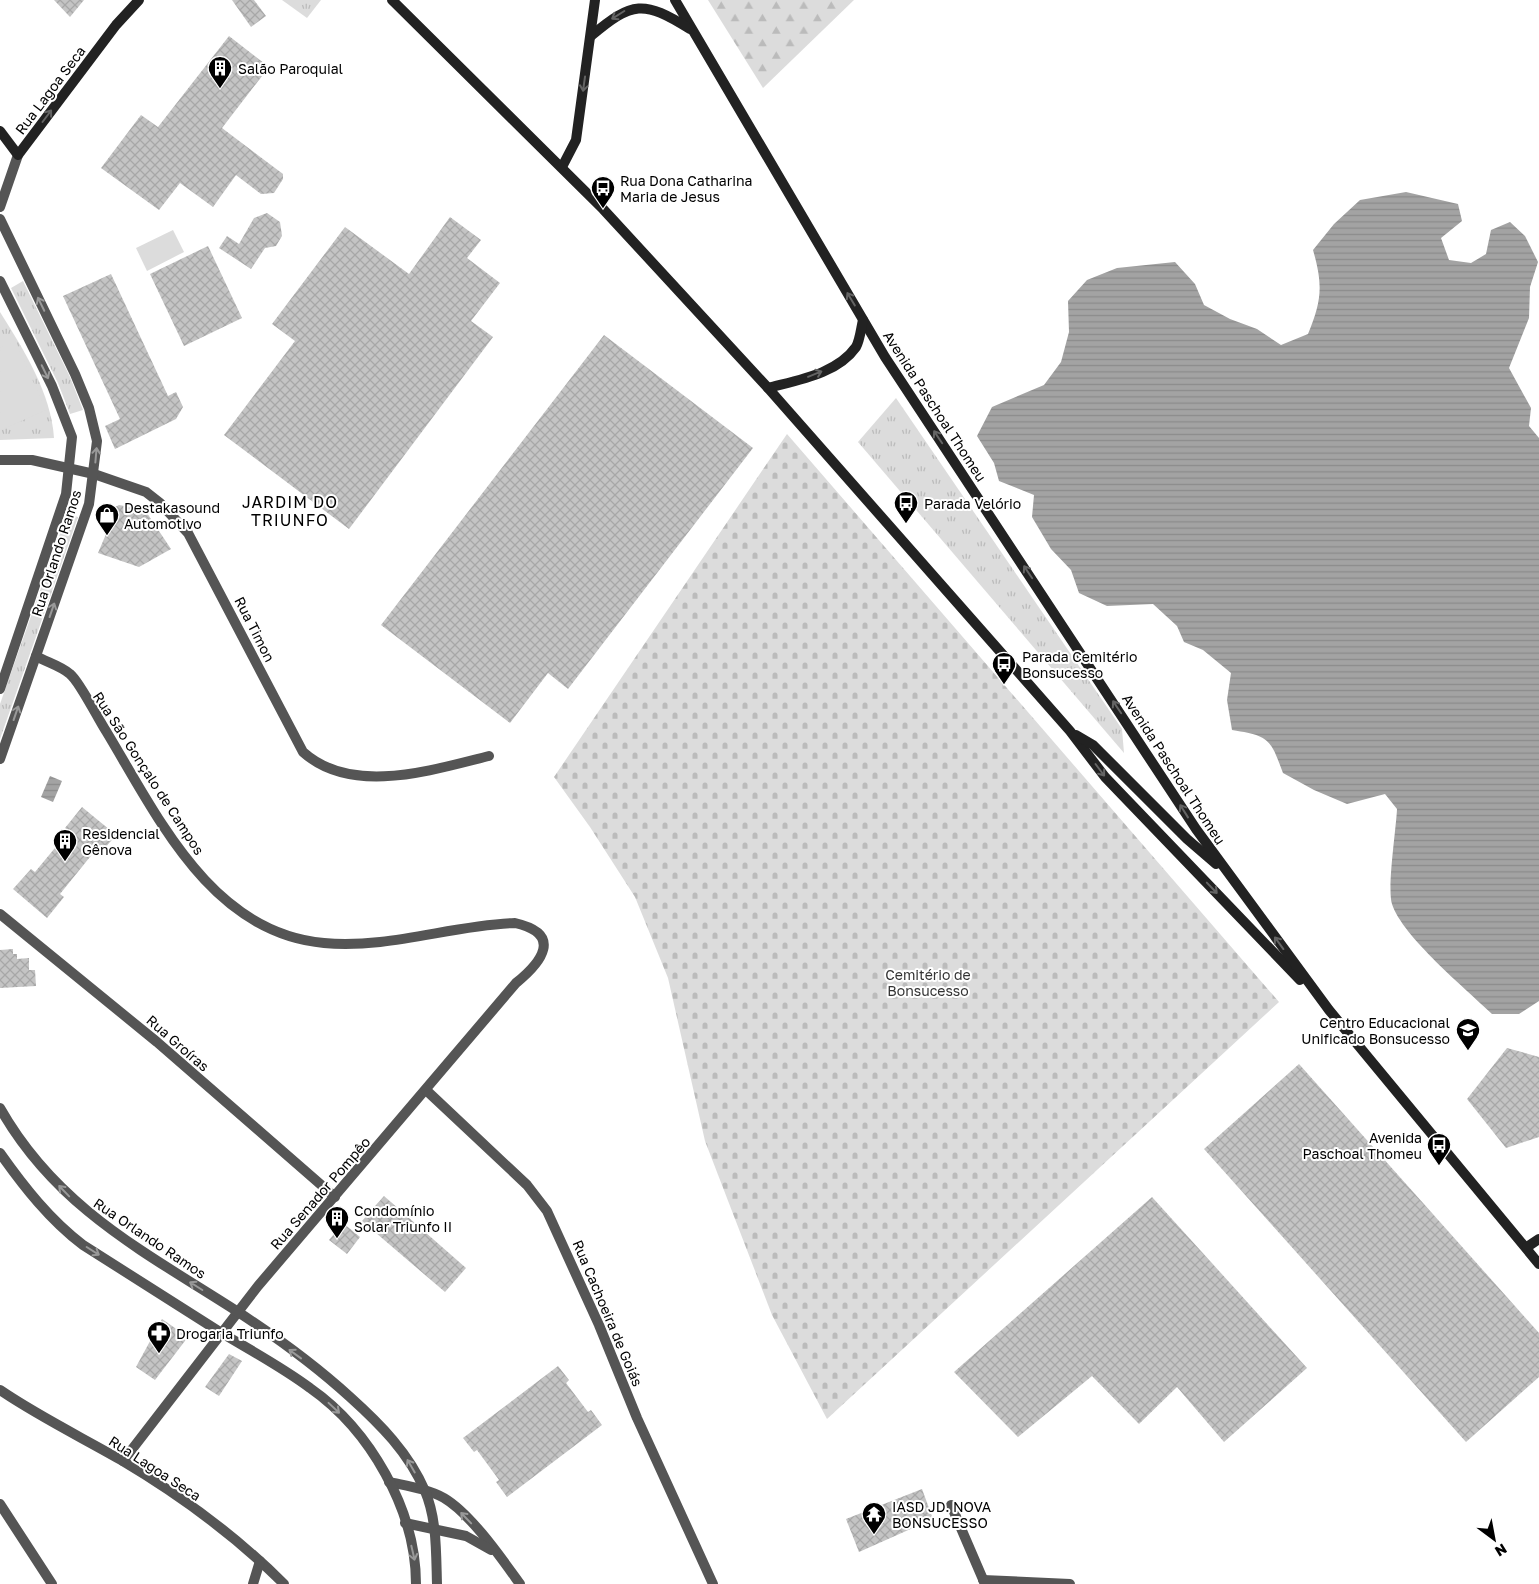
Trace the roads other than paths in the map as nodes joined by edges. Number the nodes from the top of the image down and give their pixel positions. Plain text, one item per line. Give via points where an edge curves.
1 (140, 0) edge
2 (392, 0) edge
3 (595, 0) edge
4 (675, 0) edge
5 (692, 31) junction
6 (590, 36) junction
7 (0, 131) edge
8 (18, 155) junction
9 (562, 167) junction
10 (0, 207) edge
11 (0, 219) edge
12 (0, 281) edge
13 (863, 320) junction
14 (768, 388) junction
15 (0, 460) edge
16 (70, 468) junction
17 (94, 474) junction
18 (36, 656) junction
19 (0, 689) edge
20 (1070, 731) junction
21 (489, 756) dead end
22 (0, 759) edge
23 (1230, 876) junction
24 (0, 914) edge
25 (544, 949) joint
26 (1329, 1010) junction
27 (426, 1090) junction
28 (0, 1108) edge
29 (0, 1153) edge
30 (335, 1197) junction
31 (1539, 1239) edge
32 (1527, 1247) junction
33 (1539, 1254) edge
34 (1539, 1264) edge
35 (237, 1312) junction
36 (221, 1332) junction
37 (0, 1390) edge
38 (123, 1461) junction
39 (389, 1482) junction
40 (425, 1490) junction
41 (0, 1504) edge
42 (951, 1505) dead end
43 (406, 1523) junction
44 (434, 1528) junction
45 (498, 1554) junction
46 (260, 1561) junction
47 (984, 1582) edge
48 (52, 1584) edge
49 (253, 1584) edge
50 (284, 1584) edge
51 (416, 1584) edge
52 (437, 1584) edge
53 (520, 1584) edge
54 (713, 1584) edge
55 (1070, 1584) edge

8 -> 1 main road, Rua Lagoa Seca via 116,25
2 - 9 main road
3 - 6 main road
4 - 5 main road, Avenida Paschoal Thomeu
5 -> 6 main road via 666,12 645,5 620,12
13 -> 5 main road, Avenida Paschoal Thomeu
6 -> 9 main road via 576,140
7 - 8 main road
8 - 10 street, Rua Lagoa Seca
9 - 14 main road
17 -> 11 street, Rua Orlando Ramos via 97,441 89,408
12 -> 16 street, Rua Orlando Ramos via 64,415 72,437
14 -> 13 main road via 836,365 856,346
23 -> 13 main road, Avenida Paschoal Thomeu via 1196,830
14 - 20 main road
15 - 16 street, Rua Timon via 32,460
16 - 17 street, Rua Timon
16 - 19 street, Rua Orlando Ramos via 66,494
18 -> 17 street, Rua Orlando Ramos via 89,504
17 - 21 street, Rua Timon via 146,492 188,533 303,752 316,764 336,772 388,775 418,773
22 -> 18 street, Rua Orlando Ramos
18 - 25 street, Rua São Gonçalo de Campos via 70,674 181,853 216,892 258,924 293,938 354,944 516,923 536,931 543,940
20 - 23 main road via 1093,745 1187,839
20 -> 26 main road, Avenida Paschoal Thomeu via 1105,777
26 -> 23 main road, Avenida Paschoal Thomeu
24 - 30 street, Rua Groíras via 157,1042
25 - 27 street, Rua Senador Pompêo via 538,964 516,983
26 - 32 main road, Avenida Paschoal Thomeu
27 - 30 street, Rua Senador Pompêo
27 - 54 street, Rua Cachoeira de Goiás via 527,1185 547,1211
35 -> 28 street, Rua Orlando Ramos via 91,1216 38,1163
29 -> 36 street via 26,1188 70,1235
30 - 35 street, Rua Senador Pompêo
31 - 32 main road
32 - 33 main road, Avenida Paschoal Thomeu
32 - 34 main road, Avenida Paschoal Thomeu
35 - 36 street, Rua Senador Pompêo
40 -> 35 street, Rua Orlando Ramos via 404,1454 380,1424 330,1379
36 - 38 street, Rua Senador Pompêo
36 -> 39 street via 311,1388 334,1407 367,1444
37 - 38 street, Rua Lagoa Seca
38 - 46 street, Rua Lagoa Seca via 193,1508
39 - 40 street
39 - 43 street
40 - 44 street, Rua Orlando Ramos
45 -> 40 street via 445,1498
41 - 48 street
42 - 47 street
43 - 44 street
43 -> 51 street via 415,1561
44 - 45 street via 466,1536
44 - 52 street, Rua Orlando Ramos
45 - 53 street
46 - 49 street
46 - 50 street, Rua Lagoa Seca
47 - 55 street

